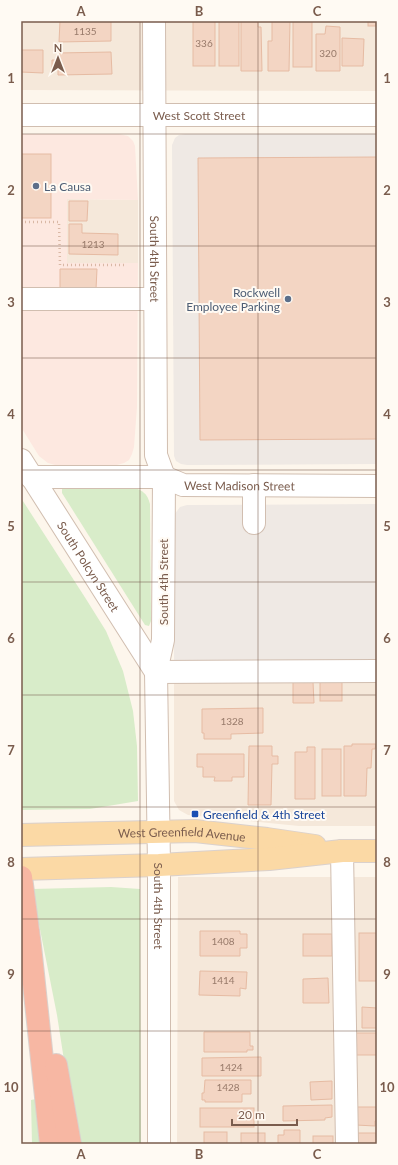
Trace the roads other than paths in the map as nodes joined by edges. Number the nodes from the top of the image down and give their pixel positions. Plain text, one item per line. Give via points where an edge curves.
1 (154, 21) edge
2 (21, 115) edge
3 (155, 115) junction
4 (377, 115) edge
5 (21, 299) edge
6 (155, 299) junction
7 (26, 469) edge
8 (164, 477) junction
9 (254, 485) junction
10 (377, 486) edge
11 (254, 523) dead end
12 (377, 671) edge
13 (156, 672) junction
14 (159, 832) junction
15 (21, 835) edge
16 (342, 851) junction
17 (377, 851) edge
18 (159, 865) junction
19 (21, 869) edge
20 (21, 877) edge
21 (30, 946) junction
22 (51, 1144) edge
23 (70, 1144) edge
24 (159, 1144) edge
25 (346, 1144) edge

1 - 3 street, South 4th Street
2 - 3 street, West Scott Street
3 - 4 street, West Scott Street
3 - 6 street, South 4th Street
5 - 6 street
6 - 8 street, South 4th Street via 156,455
7 - 8 street, West Madison Street
7 - 13 street, South Polcyn Street
8 - 9 street, West Madison Street via 183,485
8 - 13 street, South 4th Street via 163,640
9 - 10 street, West Madison Street
9 - 11 street
12 - 13 street
13 - 14 street, South 4th Street
14 - 15 main road, West Greenfield Avenue
14 - 16 main road, West Greenfield Avenue via 202,832
14 - 18 street, South 4th Street
16 - 17 main road, West Greenfield Avenue
16 - 18 main road, West Greenfield Avenue via 269,859
16 - 25 street
18 - 19 main road, West Greenfield Avenue
18 - 24 street, South 4th Street
20 - 21 highway
21 - 22 highway
21 - 23 highway

